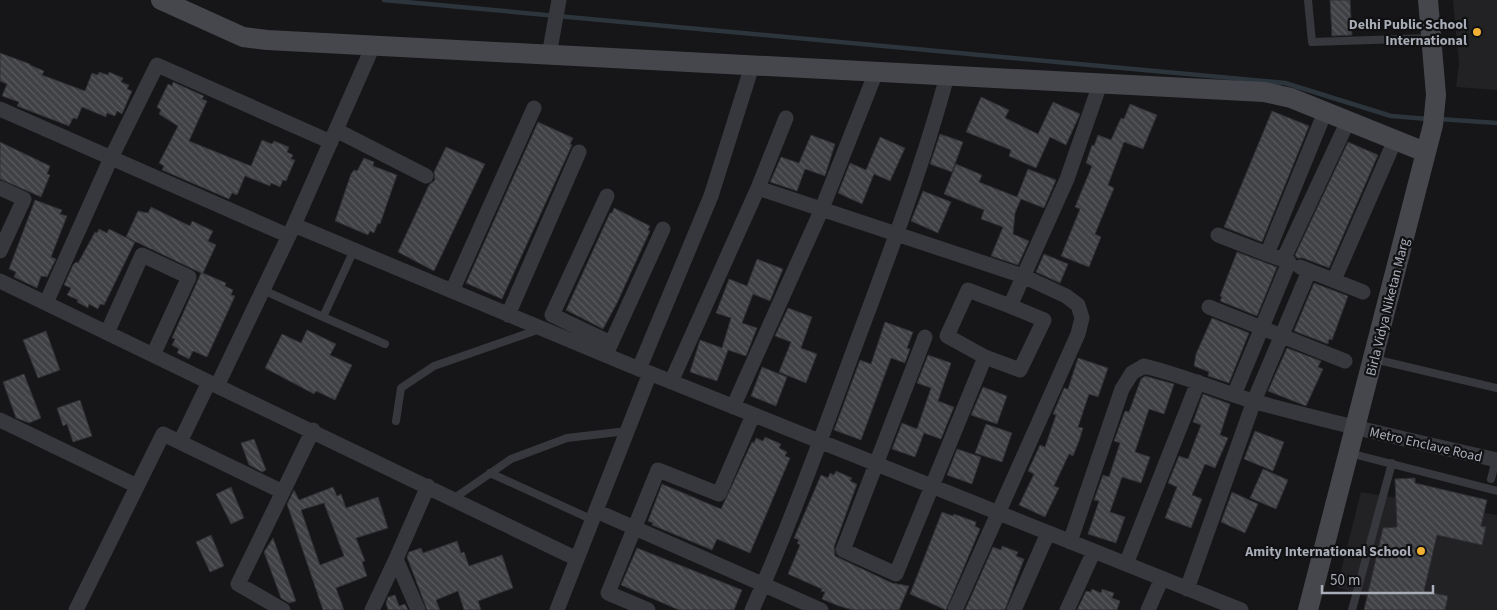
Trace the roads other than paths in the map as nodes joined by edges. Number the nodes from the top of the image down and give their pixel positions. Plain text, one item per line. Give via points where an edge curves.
1 (161, 0) edge
2 (559, 0) edge
3 (1308, 0) edge
4 (1428, 0) edge
5 (1431, 38) junction
6 (373, 46) junction
7 (549, 55) junction
8 (752, 66) junction
9 (876, 72) junction
10 (948, 76) junction
11 (1100, 84) junction
12 (534, 108) dead end
13 (0, 109) edge
14 (1325, 112) junction
15 (786, 118) dead end
16 (1348, 121) junction
17 (333, 136) junction
18 (1394, 140) junction
19 (579, 152) dead end
20 (1425, 152) junction
21 (111, 158) junction
22 (426, 176) dead end
23 (0, 188) edge
24 (758, 188) junction
25 (607, 196) dead end
26 (821, 211) junction
27 (663, 229) dead end
28 (291, 231) junction
29 (896, 235) junction
30 (1218, 235) dead end
31 (354, 250) junction
32 (0, 251) edge
33 (1267, 254) junction
34 (1286, 261) junction
35 (1309, 270) junction
36 (1023, 276) junction
37 (1334, 280) junction
38 (0, 281) edge
39 (263, 290) junction
40 (452, 291) junction
41 (1363, 292) dead end
42 (46, 303) junction
43 (1010, 306) junction
44 (1209, 307) dead end
45 (508, 315) junction
46 (323, 317) junction
47 (542, 329) junction
48 (1261, 329) junction
49 (107, 333) junction
50 (1281, 336) junction
51 (925, 337) dead end
52 (384, 344) dead end
53 (609, 349) junction
54 (153, 355) junction
55 (985, 358) junction
56 (1374, 359) junction
57 (1345, 361) dead end
58 (644, 371) junction
59 (671, 382) junction
60 (1198, 382) junction
61 (213, 384) junction
62 (1497, 388) edge
63 (1234, 395) junction
64 (1254, 402) junction
65 (734, 407) junction
66 (753, 415) junction
67 (0, 420) edge
68 (396, 421) dead end
69 (1356, 428) junction
70 (314, 430) junction
71 (627, 431) junction
72 (820, 441) junction
73 (180, 442) junction
74 (1349, 453) junction
75 (1496, 460) edge
76 (876, 463) junction
77 (1392, 463) junction
78 (490, 473) junction
79 (1489, 483) junction
80 (136, 486) junction
81 (428, 486) junction
82 (932, 486) junction
83 (1497, 490) edge
84 (283, 492) junction
85 (453, 499) junction
86 (999, 513) junction
87 (594, 515) junction
88 (635, 528) junction
89 (1048, 532) junction
90 (1070, 542) junction
91 (1094, 551) junction
92 (396, 559) junction
93 (577, 559) junction
94 (1126, 564) junction
95 (1162, 578) junction
96 (763, 586) junction
97 (1187, 589) junction
98 (1211, 604) edge
99 (76, 610) edge
100 (283, 610) edge
101 (372, 610) edge
102 (418, 610) edge
103 (557, 610) edge
104 (648, 610) edge
105 (752, 610) edge
106 (821, 610) edge
107 (955, 610) edge
108 (1014, 610) edge
109 (1067, 610) edge
110 (1148, 610) edge
111 (1241, 610) edge
112 (1308, 610) edge
113 (1352, 610) edge

1 - 6 street via 243,37
2 - 7 street
3 - 5 lane via 1312,42
4 - 5 street, Birla Vidya Niketan Marg
5 - 20 street, Birla Vidya Niketan Marg via 1436,95 1433,125
6 - 7 street
6 - 17 street
7 - 8 street
8 - 9 street
8 - 58 street via 710,196
9 - 10 street
9 - 26 street
10 - 11 street
10 - 29 street via 929,146
11 - 14 street via 1264,92 1291,98
11 - 36 street via 1066,179
12 - 40 street
13 - 21 street
14 - 16 street
14 - 33 street
15 - 24 street
16 - 18 street
16 - 34 street
17 - 21 street via 157,65
17 - 22 street
17 - 28 street
18 - 20 street
18 - 37 street
19 - 45 street
20 - 56 street, Birla Vidya Niketan Marg
21 - 28 street
21 - 42 street
23 - 32 street via 24,199
24 - 26 street
24 - 59 street
25 - 53 street via 552,315
26 - 29 street
26 - 65 street
27 - 53 street
28 - 31 street
28 - 39 street
29 - 36 street
29 - 72 street
30 - 33 street
31 - 40 street
31 - 46 lane
33 - 34 street
34 - 35 street
34 - 48 street
35 - 37 street
35 - 50 street
36 - 43 street
36 - 86 street via 1066,296 1078,305 1082,318 1078,334
37 - 41 street
38 - 42 street
39 - 46 lane
39 - 61 street
40 - 45 street
42 - 49 street
43 - 55 street via 1044,320 1020,370
43 - 55 street via 968,290 947,336
44 - 48 street
45 - 47 street
46 - 52 lane
47 - 53 street
47 - 68 lane via 434,366 401,388
48 - 50 street
48 - 63 street
49 - 54 street
49 - 54 street via 142,255 189,277
50 - 57 street
50 - 64 street
51 - 76 street
53 - 58 street
54 - 61 street
55 - 82 street
56 - 62 lane
56 - 69 street, Birla Vidya Niketan Marg
58 - 59 street
58 - 71 street
59 - 65 street
60 - 63 street, Metro Enclave Road
60 - 90 street, Metro Enclave Road via 1144,366 1132,373 1122,388
60 - 94 street
61 - 70 street
61 - 73 street
63 - 64 street, Metro Enclave Road
64 - 69 street, Metro Enclave Road
64 - 97 street
65 - 66 street
66 - 72 street
66 - 88 street via 719,494 658,470
67 - 80 street
69 - 74 street, Birla Vidya Niketan Marg
69 - 75 street, Metro Enclave Road
70 - 81 street
70 - 84 street
71 - 78 lane via 567,438 511,459
71 - 87 street
72 - 76 street
72 - 96 street
73 - 80 street via 163,434
73 - 84 street
74 - 77 lane
74 - 112 street, Birla Vidya Niketan Marg
75 - 79 lane
76 - 82 street
76 - 82 street via 843,550 896,574
77 - 79 lane
77 - 113 lane
78 - 85 lane
78 - 87 lane
79 - 83 lane
80 - 99 street
81 - 85 street
81 - 92 street
82 - 86 street
84 - 100 street via 238,584
85 - 93 street
86 - 89 street
86 - 107 street
87 - 88 street
87 - 93 street
88 - 96 street
88 - 104 street via 608,593
89 - 90 street
89 - 108 street
90 - 91 street
91 - 94 street
91 - 109 street
92 - 101 street
92 - 102 street
93 - 103 street
94 - 95 street
95 - 97 street
95 - 110 street
96 - 105 street
96 - 106 street
97 - 98 street
98 - 111 street

